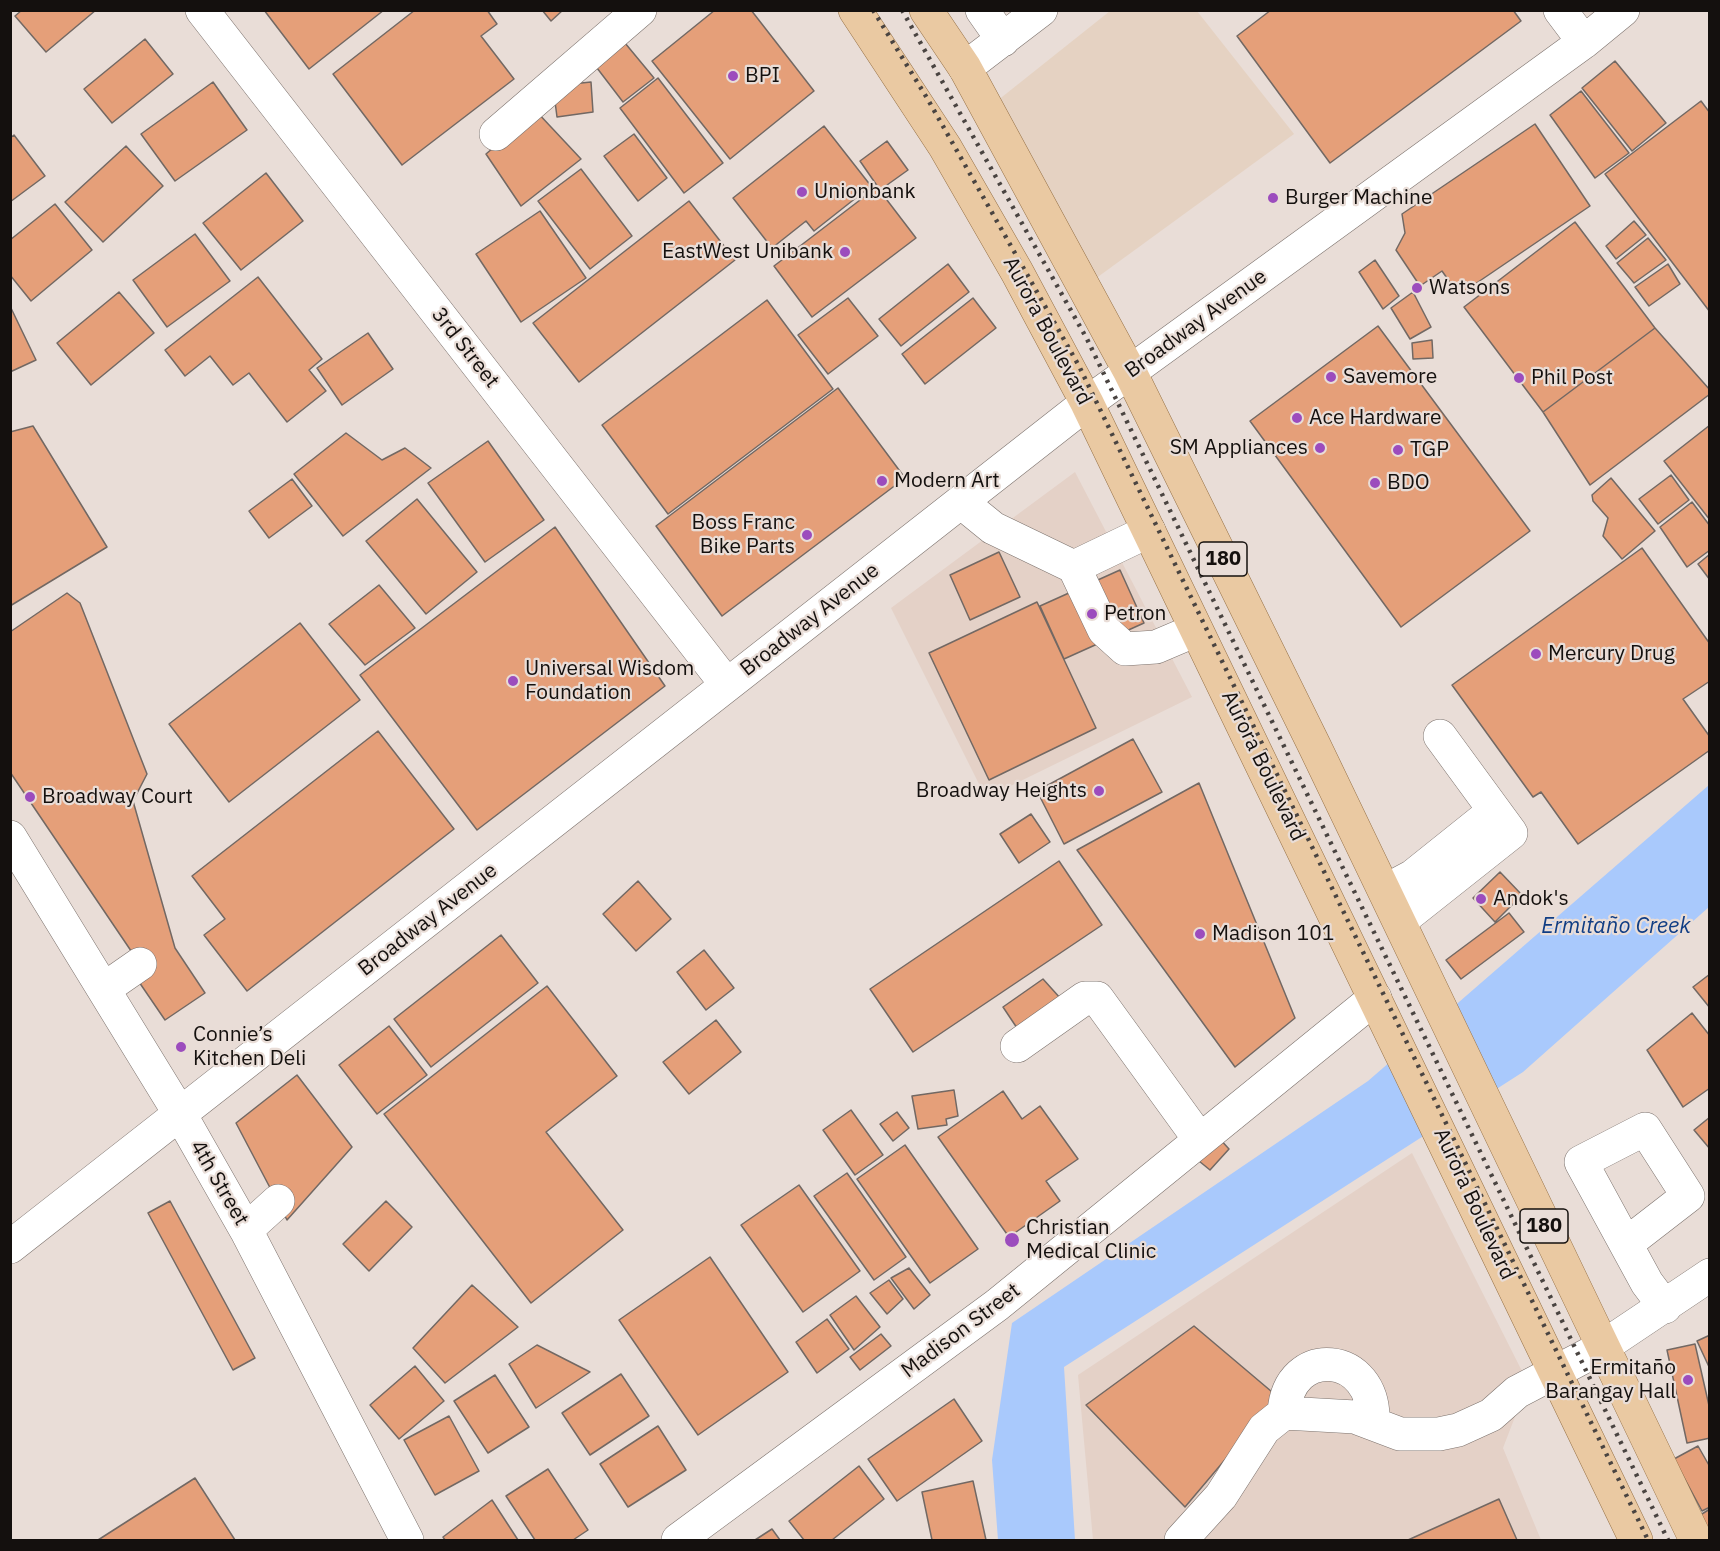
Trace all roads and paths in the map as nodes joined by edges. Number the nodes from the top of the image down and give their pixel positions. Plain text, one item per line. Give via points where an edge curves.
1 (202, 10) edge
2 (640, 10) edge
3 (855, 10) edge
4 (926, 10) edge
5 (981, 10) edge
6 (1041, 10) edge
7 (1560, 10) edge
8 (1623, 10) edge
9 (1003, 40) junction
10 (1584, 42) junction
11 (965, 69) junction
12 (496, 134) dead end
13 (1130, 372) junction
14 (1087, 403) junction
15 (961, 502) junction
16 (1149, 531) junction
17 (1074, 567) junction
18 (1197, 630) junction
19 (727, 685) junction
20 (1440, 736) dead end
21 (1493, 812) junction
22 (10, 837) edge
23 (1385, 891) junction
24 (1400, 921) junction
25 (140, 963) dead end
26 (104, 989) junction
27 (1375, 998) junction
28 (1017, 1046) dead end
29 (180, 1114) junction
30 (1200, 1140) junction
31 (278, 1201) dead end
32 (246, 1230) junction
33 (1626, 1244) dead end
34 (10, 1247) edge
35 (1710, 1275) edge
36 (1665, 1307) junction
37 (1601, 1348) junction
38 (1554, 1372) junction
39 (1284, 1413) junction
40 (1373, 1422) junction
41 (407, 1540) edge
42 (678, 1540) edge
43 (1181, 1540) edge
44 (1636, 1540) edge
45 (1696, 1540) edge

1 - 19 street, 3rd Street
2 - 12 street
3 - 14 main road, Aurora Boulevard / 180 via 945,147
4 - 11 main road, 180
5 - 9 street
6 - 9 street
7 - 10 street
8 - 10 street, Broadway Avenue
9 - 11 street
10 - 13 street, Broadway Avenue
11 - 13 main road, 180
13 - 14 street, Broadway Avenue
13 - 23 main road, 180
14 - 15 street, Broadway Avenue
14 - 16 main road, Aurora Boulevard / 180
15 - 17 street via 993,528
15 - 19 street, Broadway Avenue
16 - 17 street
16 - 18 main road, Aurora Boulevard / 180
17 - 18 street via 1104,630 1125,649 1156,647
18 - 27 main road, Aurora Boulevard / 180
19 - 29 street, Broadway Avenue
20 - 21 street
21 - 23 street via 1413,876
21 - 24 street via 1510,836
22 - 26 street, 4th Street
23 - 24 main road, 180
24 - 37 main road, 180
25 - 26 street
26 - 29 street, 4th Street
27 - 30 street, Madison Street
27 - 38 main road, Aurora Boulevard / 180
28 - 30 street via 1085,998 1097,998
29 - 32 street, 4th Street
29 - 34 street, Broadway Avenue
30 - 42 street, Madison Street via 997,1305
31 - 32 street
32 - 41 street, 4th Street
33 - 36 street
35 - 36 street
36 - 37 street
37 - 38 street
37 - 45 main road, 180
38 - 40 street via 1517,1392 1491,1415 1458,1430 1400,1434
38 - 44 main road, Aurora Boulevard / 180
39 - 40 street via 1355,1417
39 - 40 street via 1289,1386 1298,1375 1324,1364 1339,1365 1352,1371 1370,1392
39 - 43 street via 1264,1430 1221,1496

